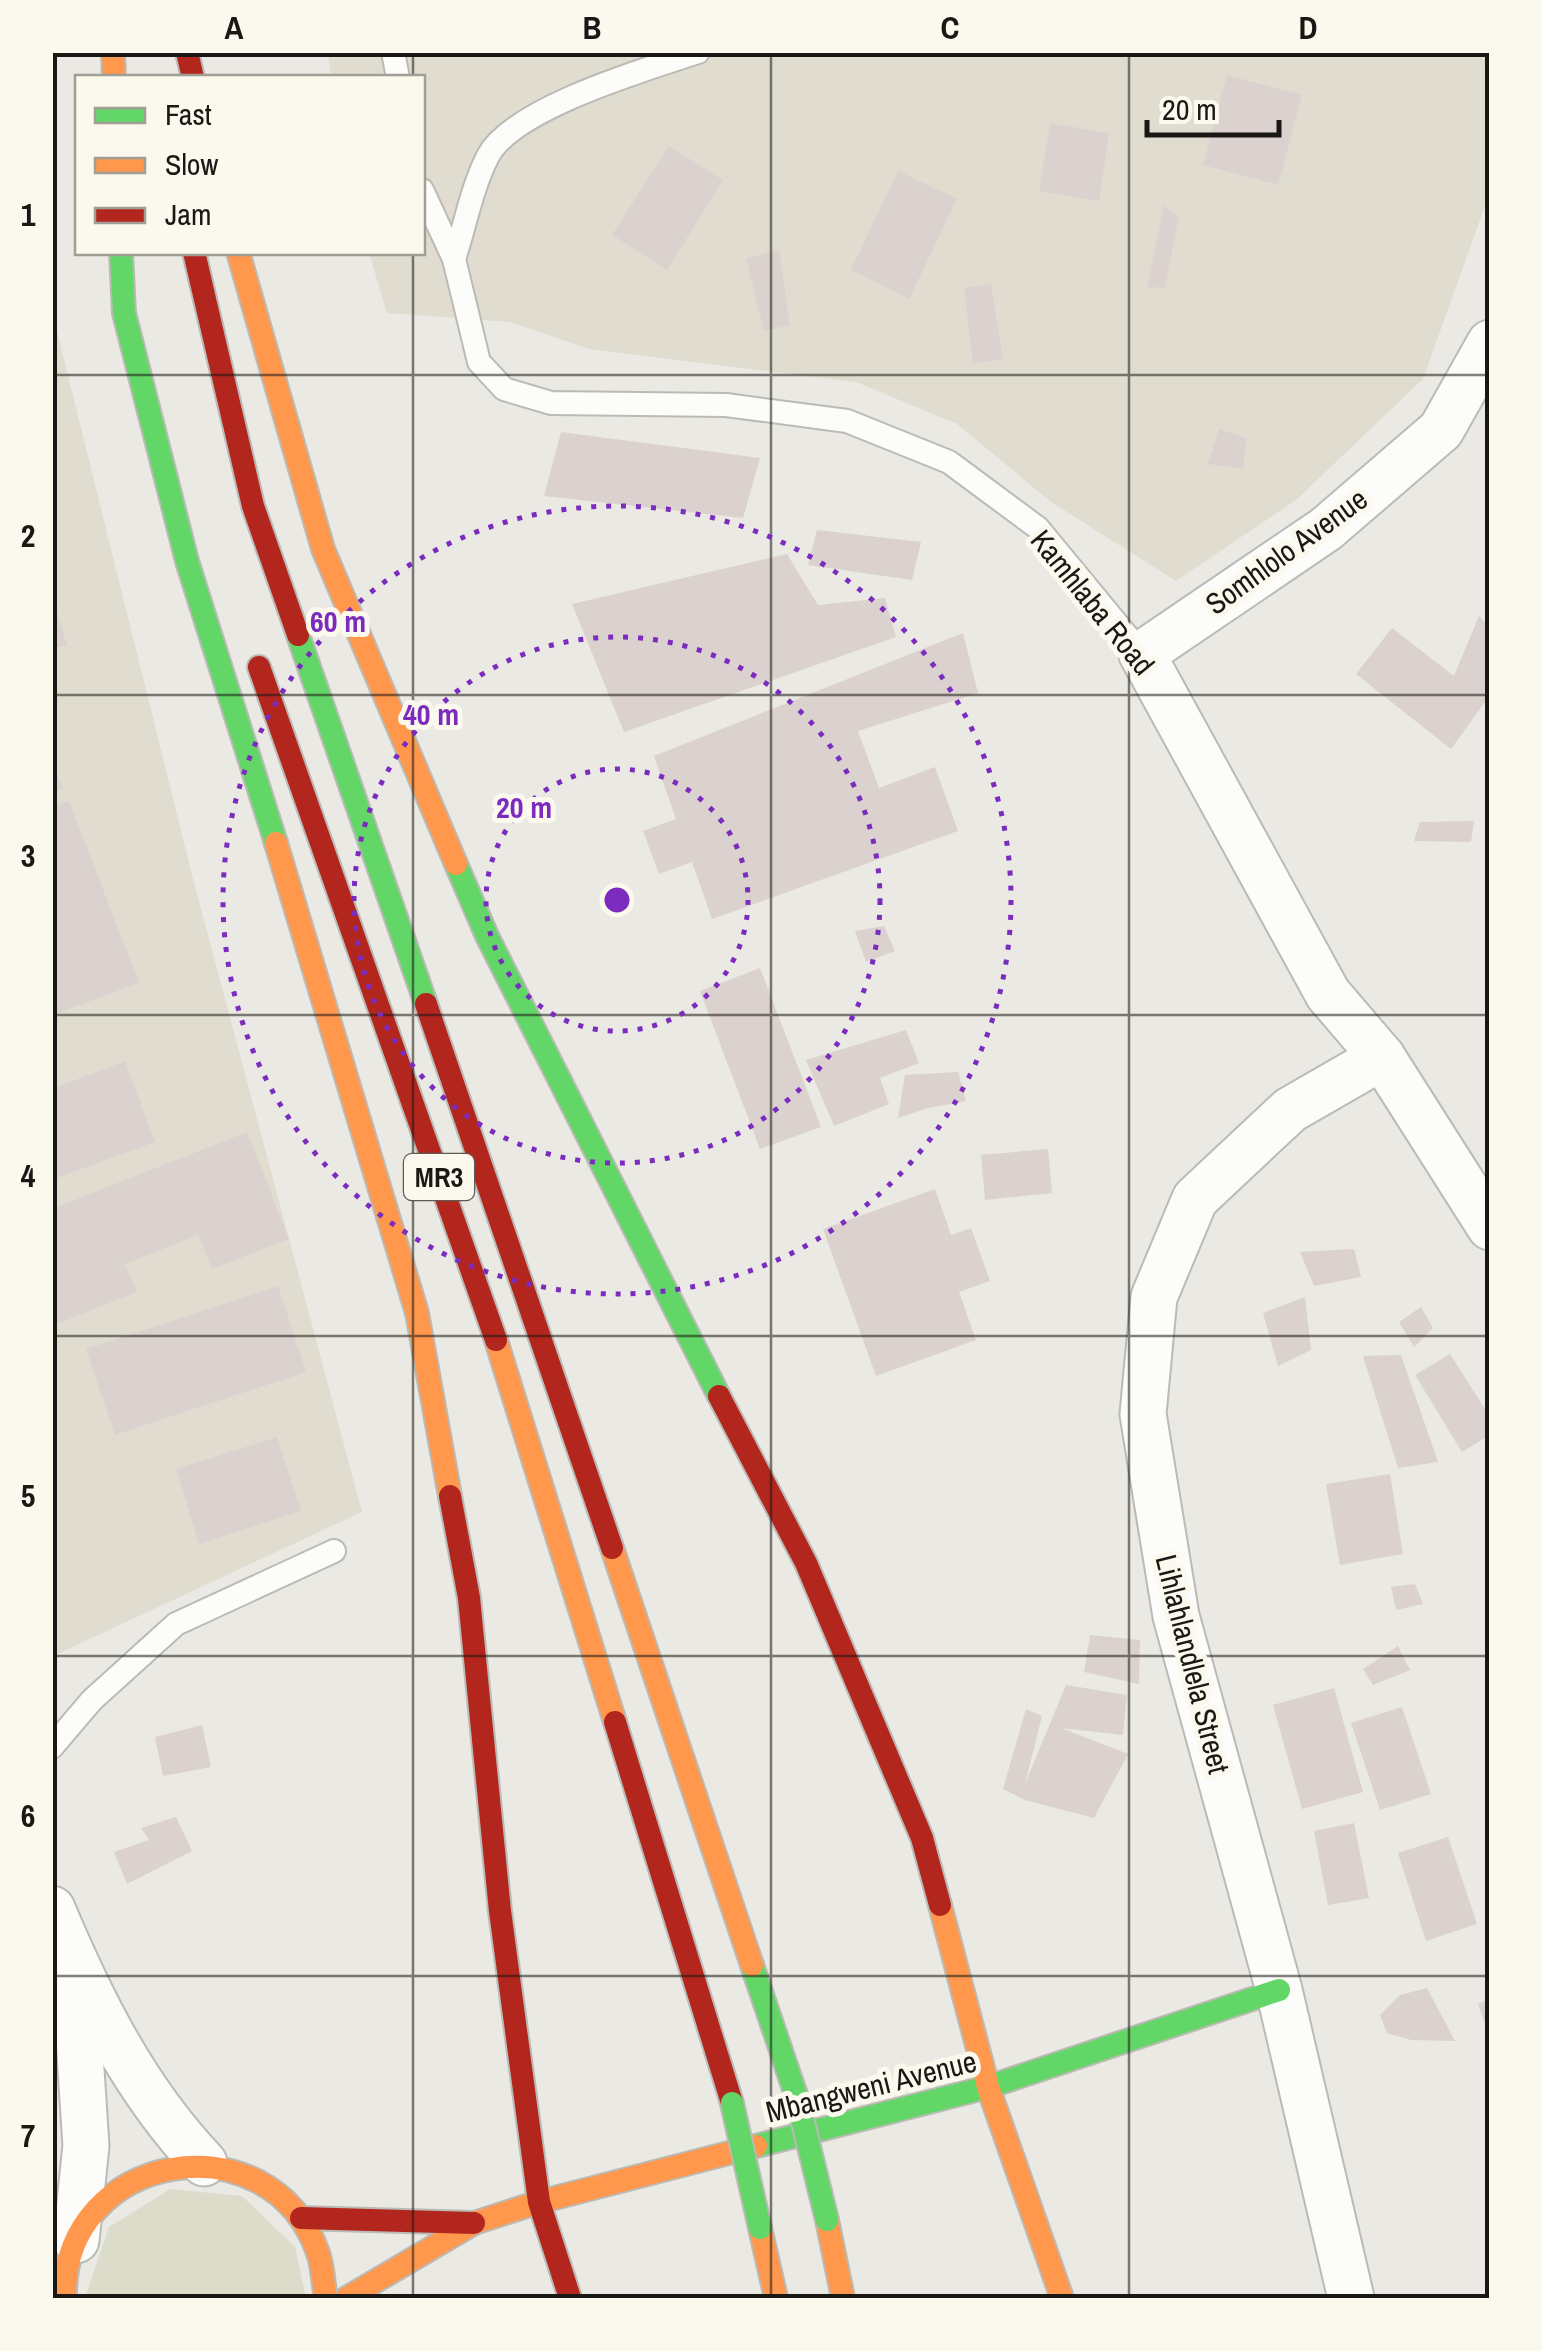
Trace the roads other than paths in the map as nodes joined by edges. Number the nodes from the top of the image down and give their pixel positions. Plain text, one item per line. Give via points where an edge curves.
1 (698, 52) edge
2 (425, 196) edge
3 (121, 255) edge
4 (195, 255) edge
5 (239, 255) edge
6 (454, 258) junction
7 (1490, 343) edge
8 (253, 651) dead end
9 (1142, 654) junction
10 (1382, 1058) junction
11 (1490, 1227) edge
12 (334, 1551) dead end
13 (52, 1747) edge
14 (52, 1910) edge
15 (74, 1962) junction
16 (1279, 1990) junction
17 (988, 2087) junction
18 (204, 2163) junction
19 (539, 2202) junction
20 (301, 2218) junction
21 (474, 2224) junction
22 (76, 2240) junction
23 (66, 2298) edge
24 (326, 2298) edge
25 (347, 2298) edge
26 (570, 2298) edge
27 (776, 2298) edge
28 (843, 2298) edge
29 (1062, 2298) edge
30 (1352, 2298) edge

1 - 6 lane via 594,87 524,122 489,154
2 - 6 lane, Kamhlaba Road
3 - 19 main road via 124,312 187,561 417,1313 469,1598 500,1911
4 - 28 main road, MR3, bridge via 253,506 797,2098
5 - 17 main road via 323,549 487,936 806,1563 922,1838
6 - 9 lane, Kamhlaba Road via 478,362 504,389 551,403 726,405 847,420 950,462 1038,528
7 - 9 street, Somhlolo Avenue via 1441,430 1326,529
8 - 27 main road, MR3, bridge via 506,1366 732,2103
9 - 10 street, Kamhlaba Road via 1328,994
10 - 11 street, Kamhlaba Road
10 - 16 street, Lihlahlandlela Street via 1290,1110 1195,1199 1154,1297 1143,1414 1176,1616
12 - 13 lane via 176,1624 92,1700
14 - 15 street
15 - 18 street via 140,2086
15 - 22 street via 86,2146
16 - 17 main road, Mbangweni Avenue
16 - 30 street, Lihlahlandlela Street
17 - 19 main road, Mbangweni Avenue
17 - 29 main road
18 - 20 main road via 242,2172 275,2191
18 - 22 main road via 164,2166 128,2181 98,2206
19 - 21 main road, Mbangweni Avenue
19 - 26 main road
20 - 21 main road, Mbangweni Avenue
20 - 24 main road via 318,2247
21 - 25 main road, Mbangweni Avenue
22 - 23 main road

